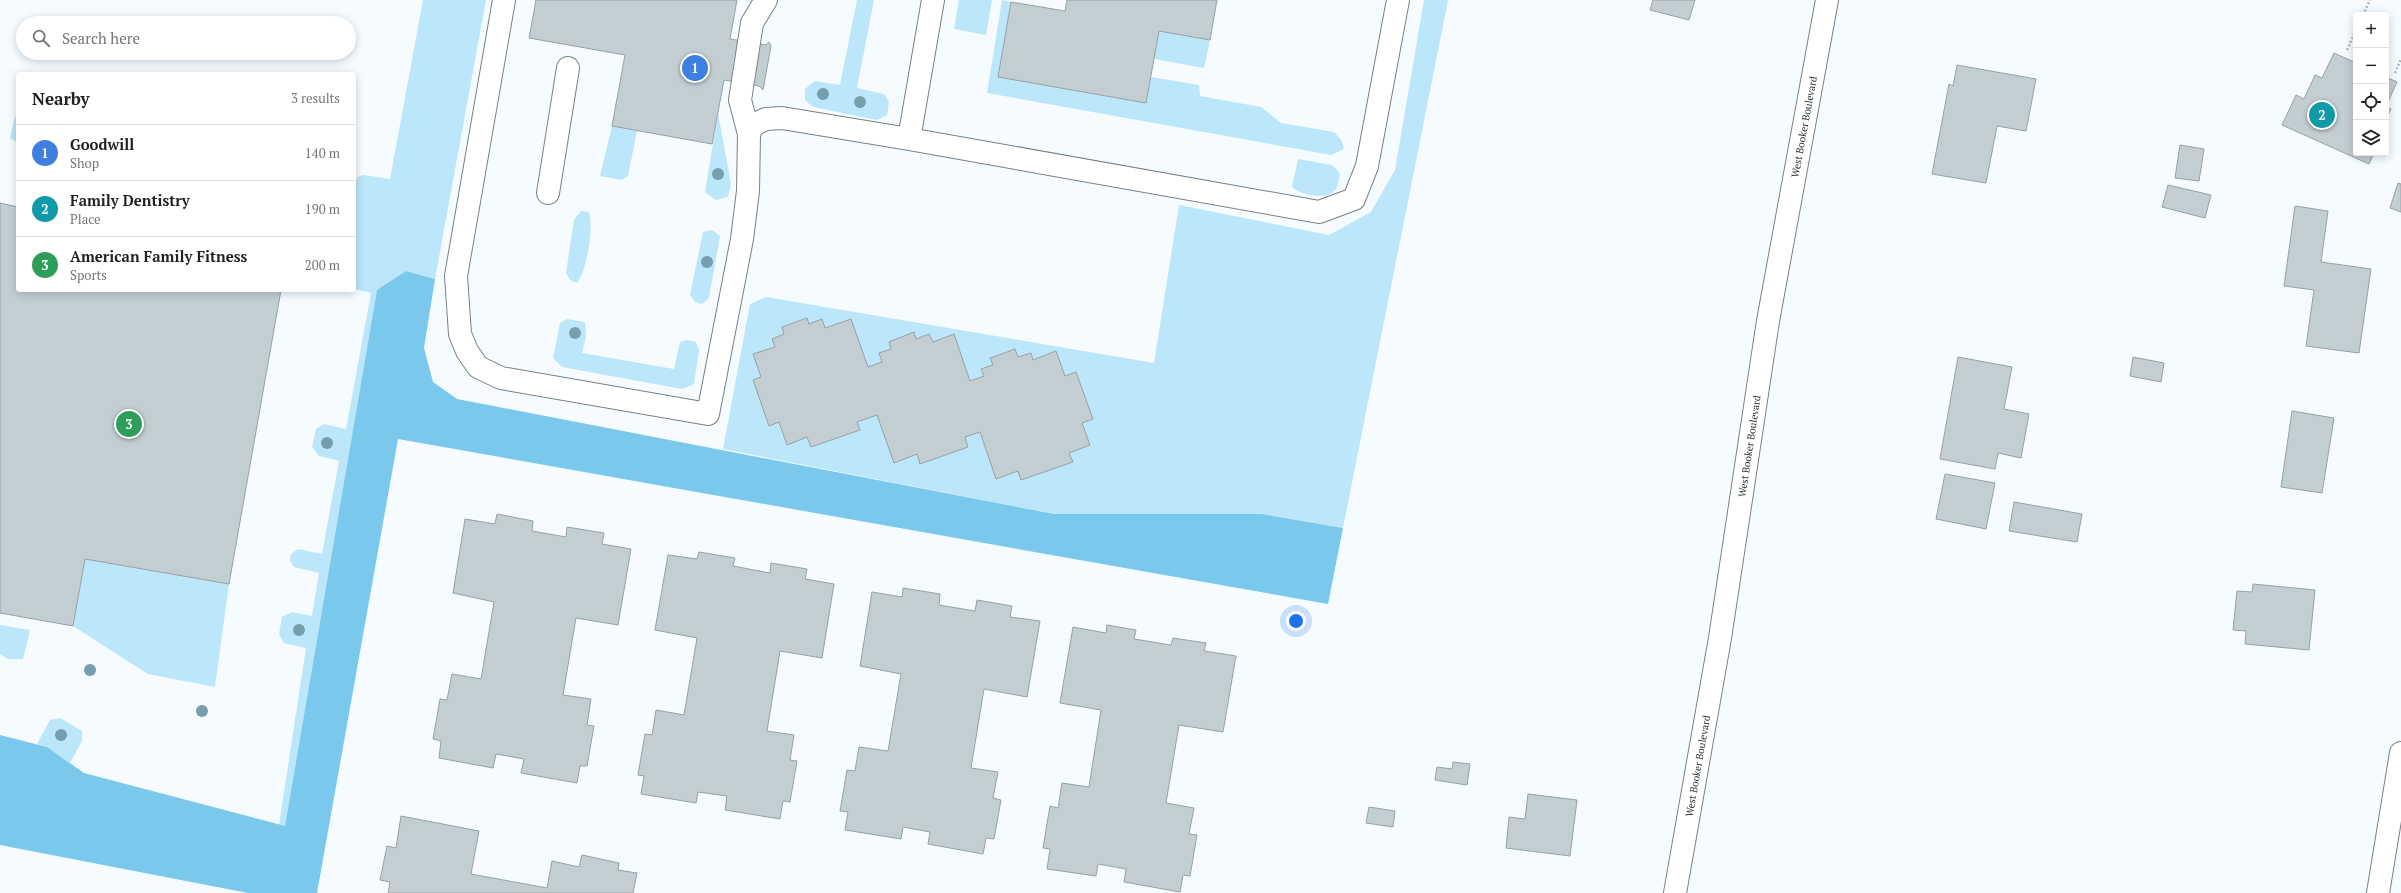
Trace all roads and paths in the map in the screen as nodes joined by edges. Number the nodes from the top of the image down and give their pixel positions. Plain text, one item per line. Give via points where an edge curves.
1 (504, 0) edge
2 (766, 0) edge
3 (933, 0) edge
4 (1398, 0) edge
5 (1827, 0) edge
6 (2370, 0) edge
7 (2364, 12) edge
8 (2353, 37) edge
9 (2347, 50) dead end
10 (2401, 59) edge
11 (568, 68) dead end
12 (2395, 72) dead end
13 (749, 134) junction
14 (909, 140) junction
15 (548, 193) dead end
16 (2401, 754) edge
17 (1675, 893) edge
18 (2378, 893) edge

1 - 13 street via 456,276 460,334 467,352 478,366 501,378 533,385 708,414 742,239 748,191
2 - 13 street via 752,23 740,100
3 - 14 street
4 - 14 street via 1368,166 1354,198 1319,212
5 - 17 street, West Booker Boulevard via 1768,321 1720,638
6 - 7 path
8 - 9 path
10 - 12 path
11 - 15 street
13 - 14 street via 753,125 766,119 782,118
16 - 18 street

